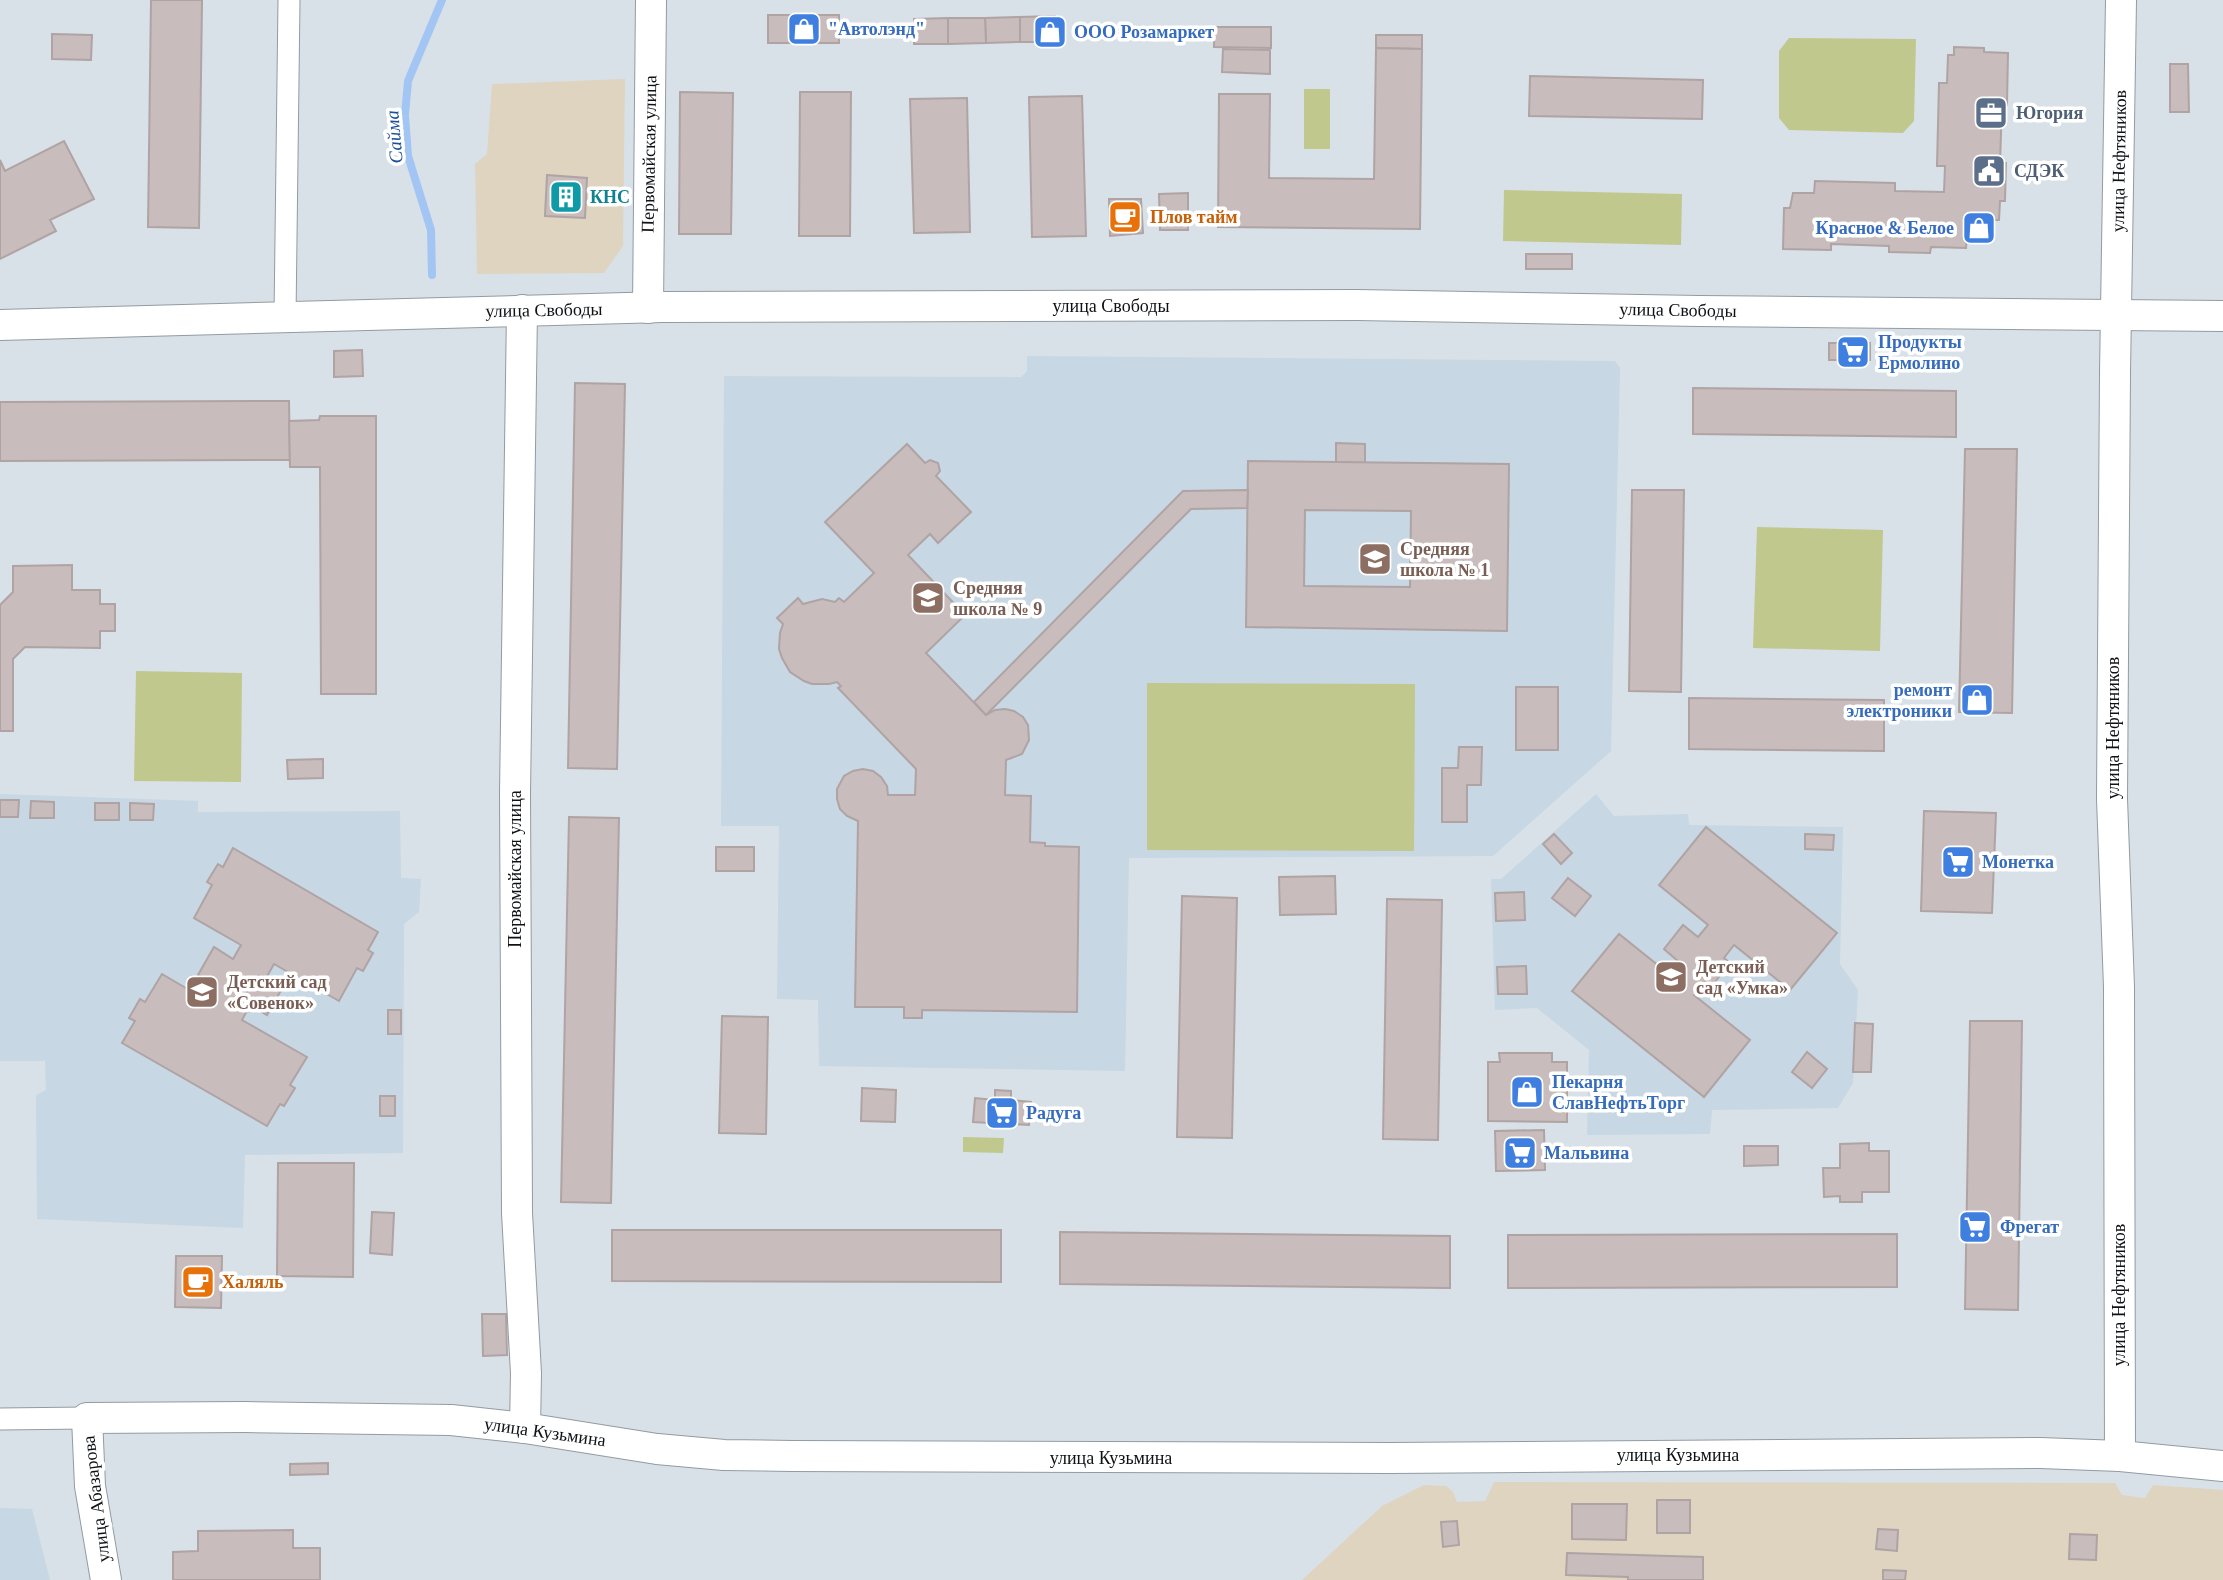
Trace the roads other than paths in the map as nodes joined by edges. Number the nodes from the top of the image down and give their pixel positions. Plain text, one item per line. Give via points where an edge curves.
1 (289, 0) edge
2 (651, 0) edge
3 (2121, 0) edge
4 (648, 308) junction
5 (522, 310) junction
6 (2116, 314) junction
7 (2223, 316) edge
8 (285, 317) junction
9 (0, 324) edge
10 (87, 1418) junction
11 (0, 1419) edge
12 (525, 1428) junction
13 (2120, 1456) junction
14 (2223, 1466) edge
15 (106, 1580) edge

1 - 8 street
2 - 4 main road, Первомайская улица
3 - 6 main road, улица Нефтяников
4 - 5 main road, улица Свободы
4 - 6 main road, улица Свободы via 1357,305
5 - 8 main road, улица Свободы
5 - 12 main road, Первомайская улица via 515,807 517,1213
6 - 7 main road, улица Свободы
6 - 13 main road, улица Нефтяников via 2112,799 2119,987
8 - 9 main road, улица Свободы
10 - 11 street, улица Кузьмина
10 - 12 main road, улица Кузьмина via 402,1418
10 - 15 main road, улица Абазарова via 90,1486
12 - 13 main road, улица Кузьмина via 724,1455
13 - 14 main road, улица Кузьмина

